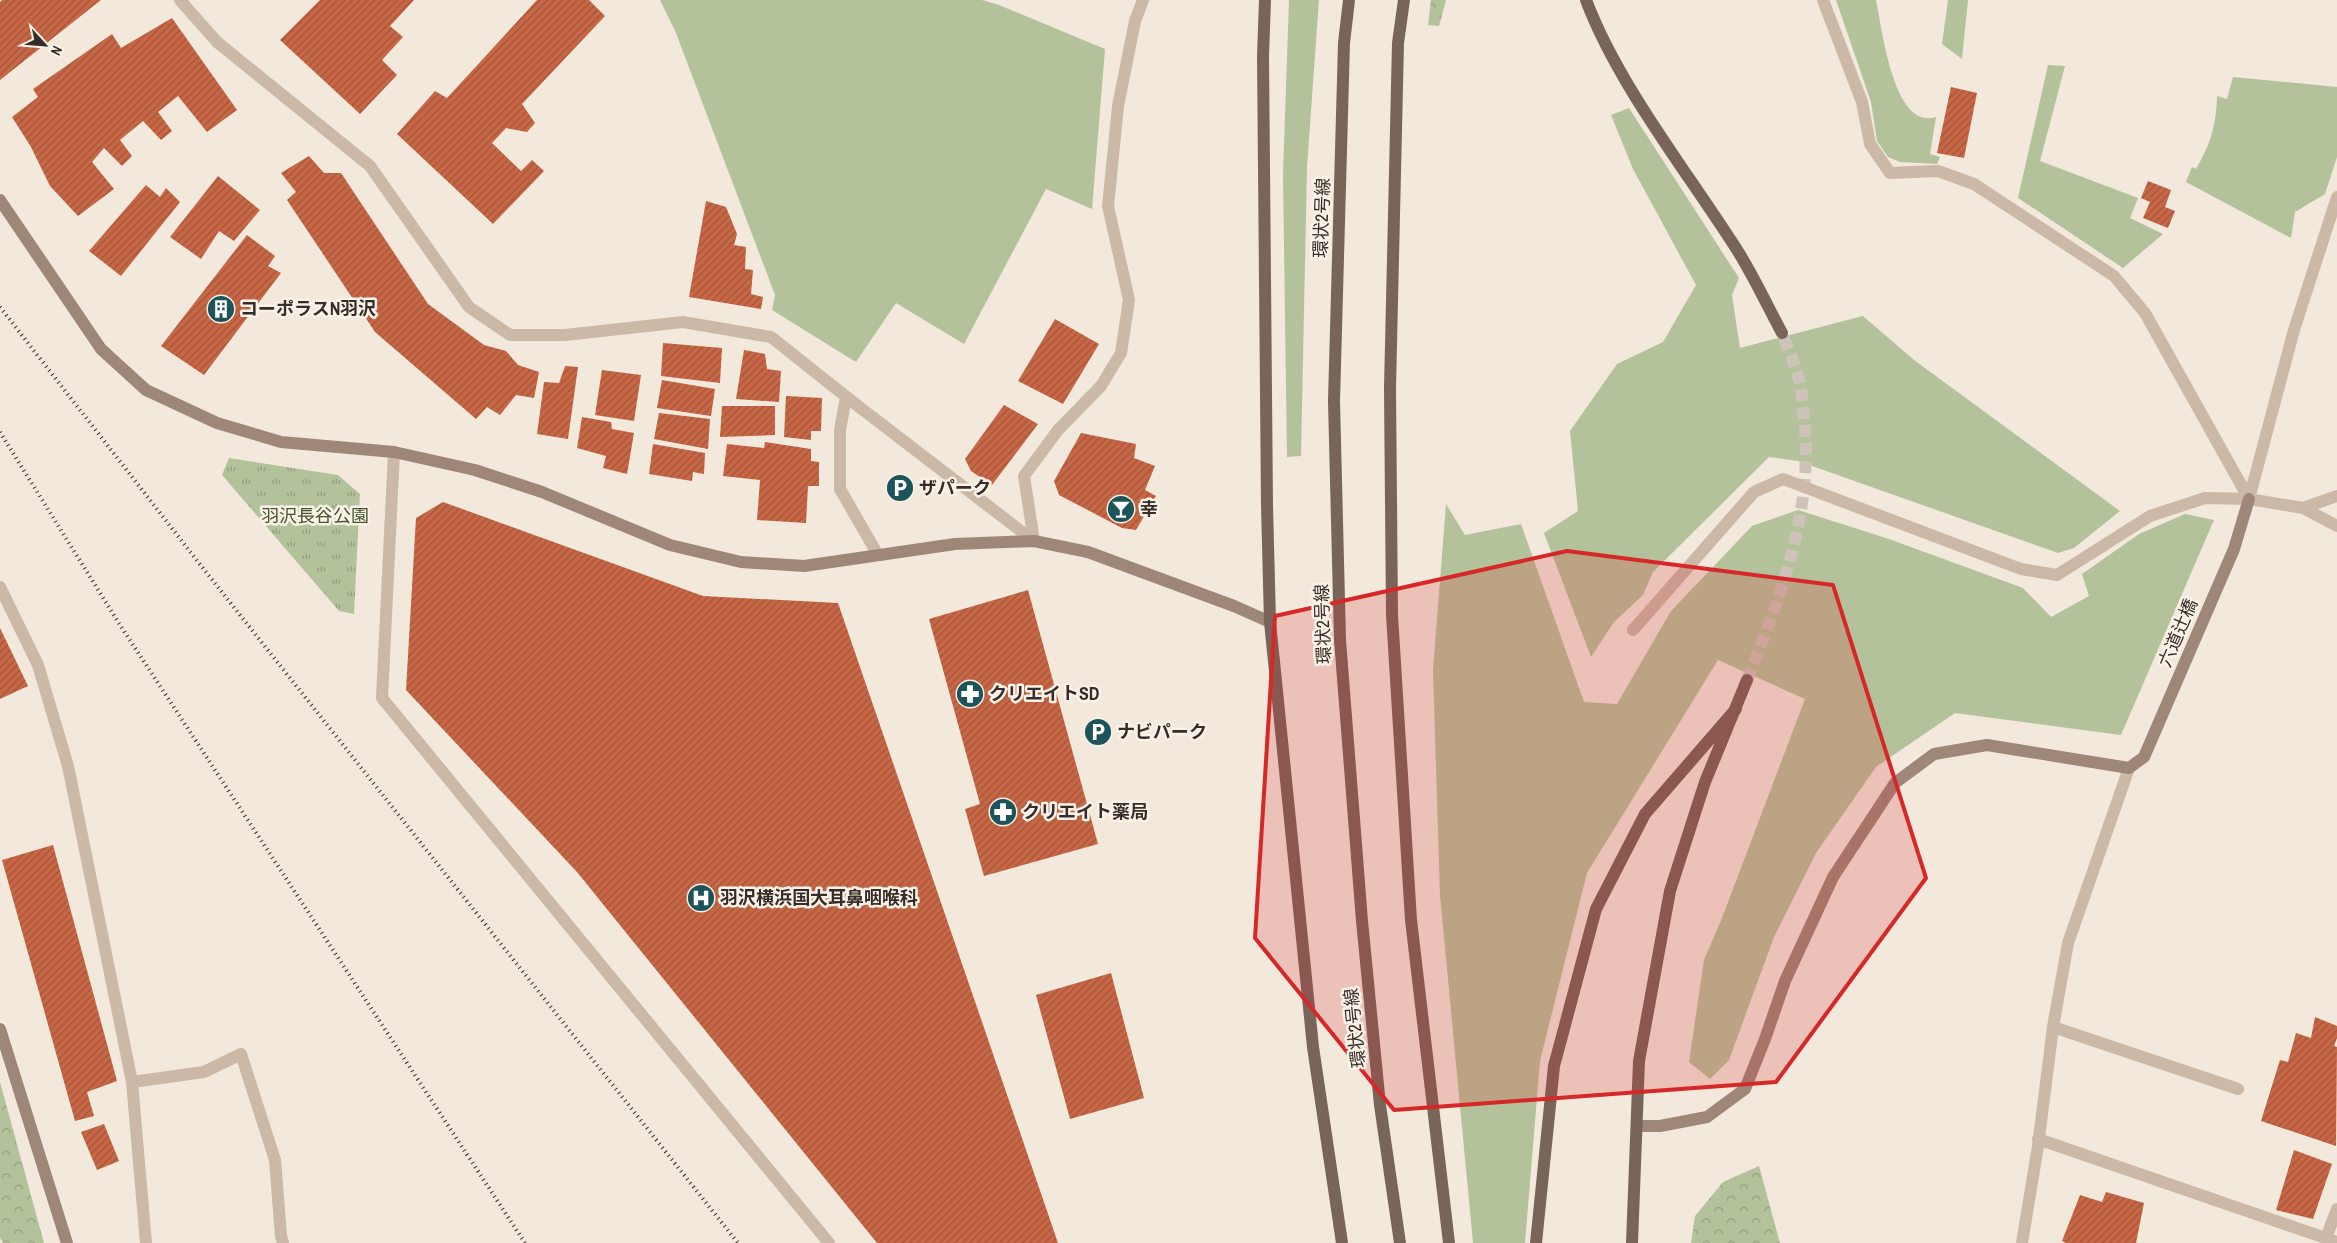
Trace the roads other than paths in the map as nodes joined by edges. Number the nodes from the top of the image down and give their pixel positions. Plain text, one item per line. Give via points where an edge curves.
1 (180, 0) edge
2 (1143, 0) edge
3 (1265, 0) edge
4 (1349, 0) edge
5 (1404, 0) edge
6 (1586, 0) edge
7 (1823, 0) edge
8 (2337, 197) edge
9 (0, 200) edge
10 (1782, 334) tunnel mouth
11 (846, 397) junction
12 (394, 452) junction
13 (2337, 496) edge
14 (2248, 499) junction
15 (2303, 508) junction
16 (2337, 526) edge
17 (1034, 541) junction
18 (878, 555) junction
19 (0, 587) edge
20 (1270, 622) junction
21 (1633, 630) dead end
22 (1747, 680) tunnel mouth
23 (1736, 709) junction
24 (2129, 768) junction
25 (2053, 1027) junction
26 (0, 1029) edge
27 (132, 1082) junction
28 (2238, 1089) dead end
29 (1637, 1126) junction
30 (2038, 1139) junction
31 (2337, 1209) edge
32 (2332, 1240) edge
33 (67, 1243) edge
34 (146, 1243) edge
35 (283, 1243) edge
36 (829, 1243) edge
37 (1342, 1243) edge
38 (1400, 1243) edge
39 (1449, 1243) edge
40 (1536, 1243) edge
41 (1632, 1243) edge
42 (2022, 1243) edge

1 - 11 street via 217,42 370,166 469,307 510,335 565,335 682,322 771,337
2 - 17 street via 1135,21 1118,106 1108,206 1129,300 1120,353 1102,386 1058,430 1024,476
3 - 20 main road via 1266,505
4 - 38 main road, 環状2号線 via 1344,43 1334,401 1340,640 1379,1096
5 - 39 main road via 1398,43 1390,388 1392,615 1411,920
6 - 10 main road via 1632,88 1740,255
7 - 14 street via 1862,102 1870,144 1890,174 1938,171 1974,184 2114,276 2145,314
8 - 14 street via 2294,330
9 - 12 street via 101,349 146,390 217,423 281,442
11 - 17 street
11 - 18 street via 840,430 840,489
12 - 18 street via 504,478 670,546 702,554 742,562 804,566
12 - 36 street via 382,698
13 - 15 street
14 - 15 street
14 - 21 street via 2205,498 2150,516 2057,575 2021,569 1783,479 1754,492
14 - 24 street, 六道辻橋 via 2234,549 2144,757
15 - 16 street
17 - 18 street via 955,544
17 - 20 street via 1088,552
19 - 27 street via 38,665 68,766
20 - 37 main road via 1313,1047
22 - 23 main road
23 - 29 main road via 1705,782 1670,892 1639,1061
23 - 40 main road via 1645,814 1596,908 1554,1066
24 - 25 street via 2068,943
24 - 29 street via 1987,745 1934,754 1895,783 1834,877 1785,981 1745,1089 1708,1117 1660,1126
25 - 28 street
25 - 30 street
26 - 33 street
27 - 34 street
27 - 35 street via 204,1072 240,1054 275,1160
29 - 41 main road
30 - 32 street
30 - 42 street
31 - 32 street

